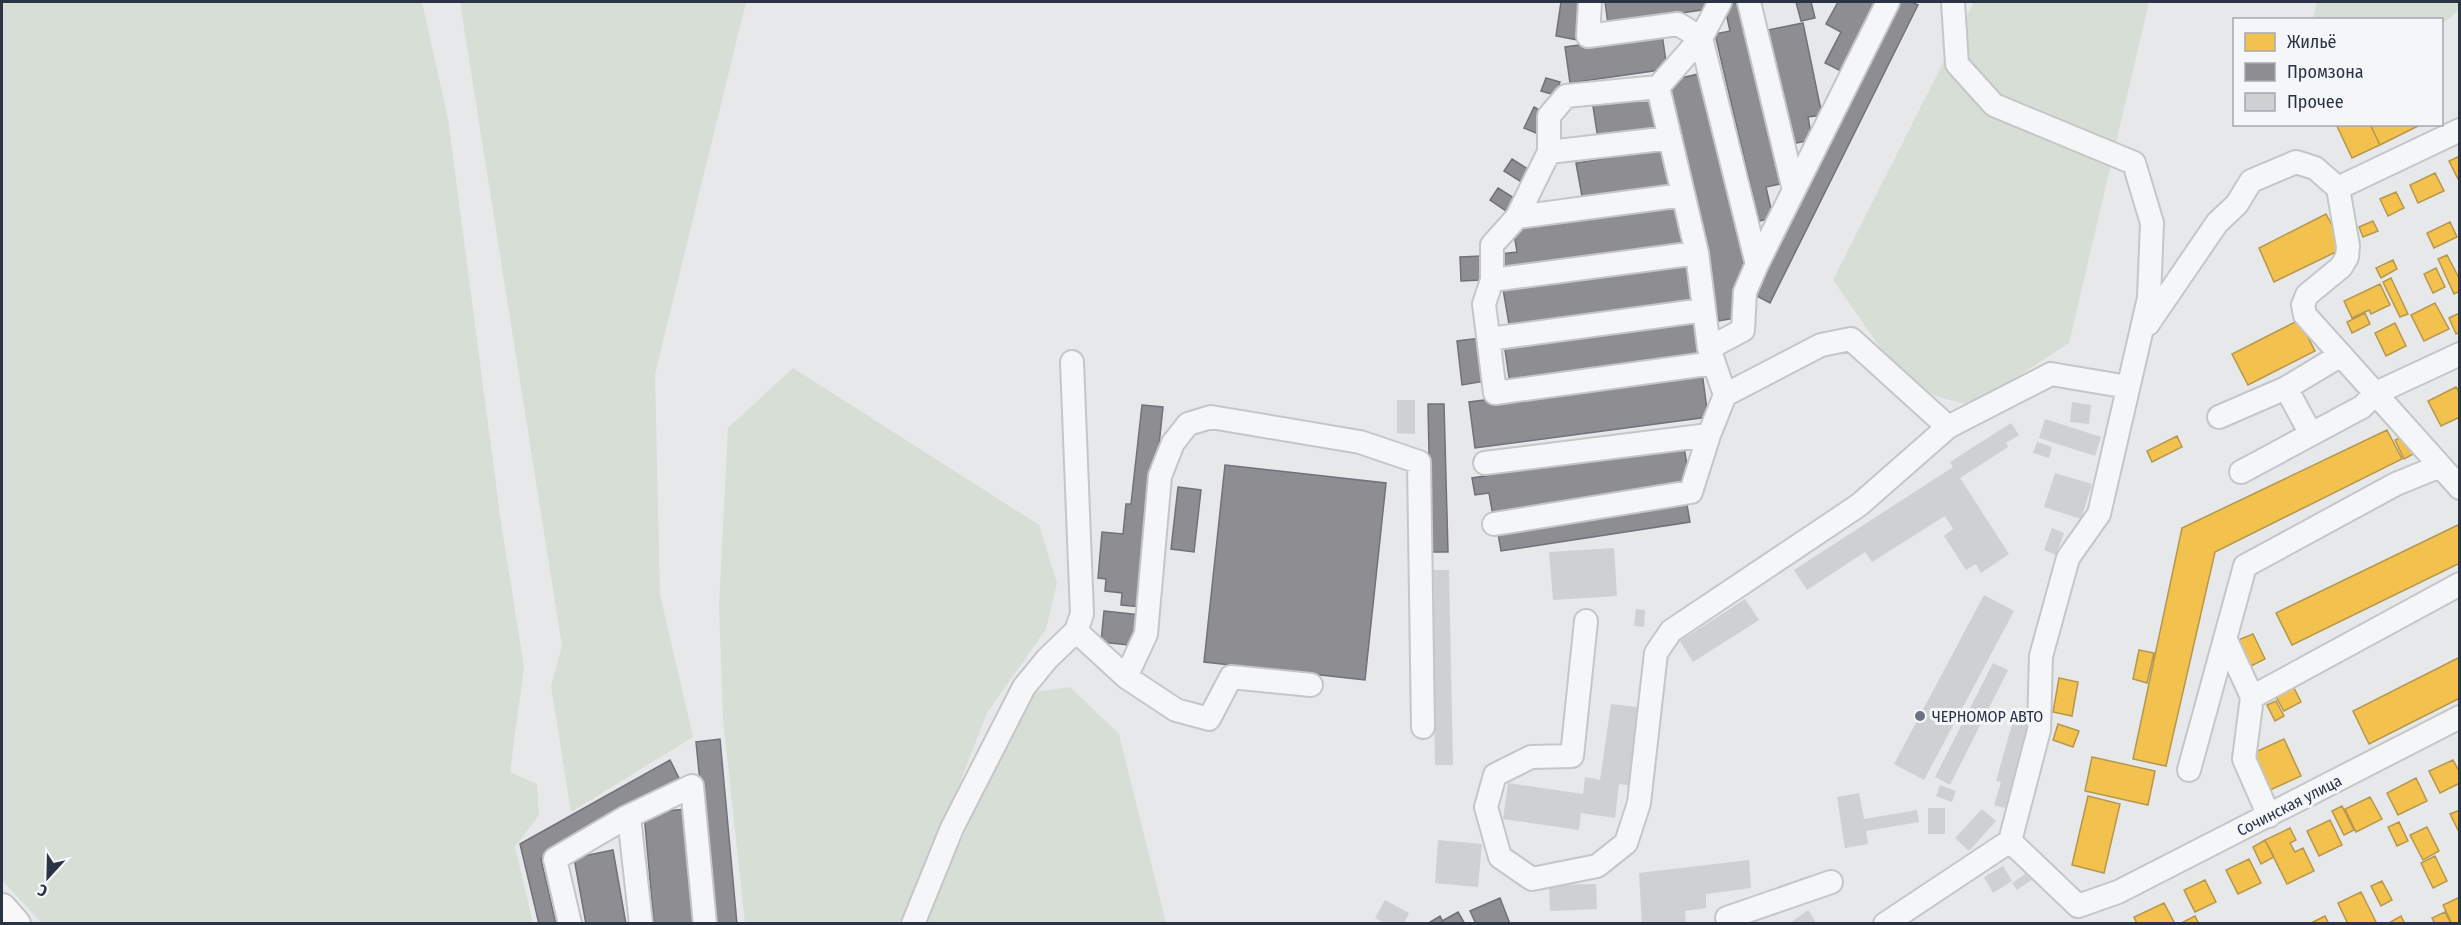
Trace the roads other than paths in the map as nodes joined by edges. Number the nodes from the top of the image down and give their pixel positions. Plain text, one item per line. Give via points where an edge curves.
1 (1590, 2) edge
2 (1720, 2) edge
3 (1749, 2) edge
4 (1888, 2) edge
5 (1953, 2) edge
6 (1701, 38) junction
7 (1658, 87) junction
8 (2460, 130) edge
9 (1670, 138) junction
10 (1549, 152) junction
11 (2338, 188) junction
12 (1794, 190) junction
13 (1683, 195) junction
14 (1517, 217) junction
15 (1697, 253) junction
16 (1757, 264) junction
17 (1492, 280) junction
18 (1704, 310) junction
19 (2139, 338) junction
20 (1489, 339) junction
21 (2460, 354) edge
22 (1712, 355) junction
23 (2341, 355) junction
24 (1072, 362) dead end
25 (2128, 387) junction
26 (2286, 388) junction
27 (2376, 393) junction
28 (1725, 395) junction
29 (2219, 417) dead end
30 (1948, 427) junction
31 (2312, 434) junction
32 (1709, 435) junction
33 (1485, 463) dead end
34 (2440, 466) junction
35 (2241, 472) dead end
36 (2460, 488) edge
37 (1494, 524) dead end
38 (2460, 584) edge
39 (1586, 621) dead end
40 (1076, 631) junction
41 (2225, 638) junction
42 (1126, 677) junction
43 (1311, 686) dead end
44 (2252, 697) junction
45 (2460, 717) edge
46 (1424, 727) dead end
47 (2189, 770) dead end
48 (2269, 816) junction
49 (629, 817) junction
50 (2010, 841) junction
51 (1831, 882) dead end
52 (2, 909) edge
53 (16, 924) edge
54 (570, 924) edge
55 (641, 924) edge
56 (705, 924) edge
57 (913, 924) edge
58 (1729, 924) edge
59 (1885, 924) edge

1 - 6 street via 1588,36 1678,24
2 - 6 street
3 - 12 street
4 - 12 street
5 - 19 street via 1957,64 1994,105 2134,163 2152,223 2149,298
6 - 7 street
6 - 16 street
7 - 9 street
7 - 10 street via 1566,96 1549,116
8 - 11 street
9 - 10 street
9 - 13 street
10 - 14 street
11 - 19 street via 2315,168 2296,162 2252,181 2237,204 2217,223
11 - 23 street via 2347,257 2341,267 2307,295 2303,305 2305,315
12 - 16 street
13 - 14 street
13 - 15 street
14 - 17 street via 1492,245
15 - 17 street
15 - 18 street
16 - 22 street via 1745,292 1743,330
17 - 20 street via 1484,304
18 - 20 street
18 - 22 street
19 - 25 street
20 - 22 street via 1495,393
21 - 27 street
22 - 28 street
23 - 26 street
23 - 27 street
24 - 40 street via 1082,574 1082,614
25 - 30 street via 2051,374
25 - 50 street via 2098,514 2068,558 2041,656 2040,730
26 - 29 street
26 - 31 street
27 - 31 street via 2362,407
27 - 34 street
28 - 30 street via 1821,345 1851,339
28 - 32 street
30 - 39 street via 1859,505 1671,631 1656,653 1639,803 1626,843 1597,866 1532,879 1500,857 1486,807 1495,775 1531,757 1572,756
31 - 35 street
32 - 33 street
32 - 37 street via 1691,492
34 - 36 street
34 - 41 street via 2396,484 2245,566
38 - 44 street
40 - 42 street
40 - 57 street via 1023,687 952,828
41 - 44 street
41 - 47 street
42 - 43 street via 1176,710 1209,719 1231,677
42 - 46 street via 1146,634 1160,476 1173,443 1188,424 1211,417 1360,442 1419,462
44 - 48 street via 2244,759
45 - 48 street, Сочинская улица
48 - 50 street, Сочинская улица via 2118,892 2078,906
49 - 54 street via 555,859
49 - 55 street
49 - 56 street via 692,786
50 - 59 street
51 - 58 street via 1726,918
52 - 53 main road

